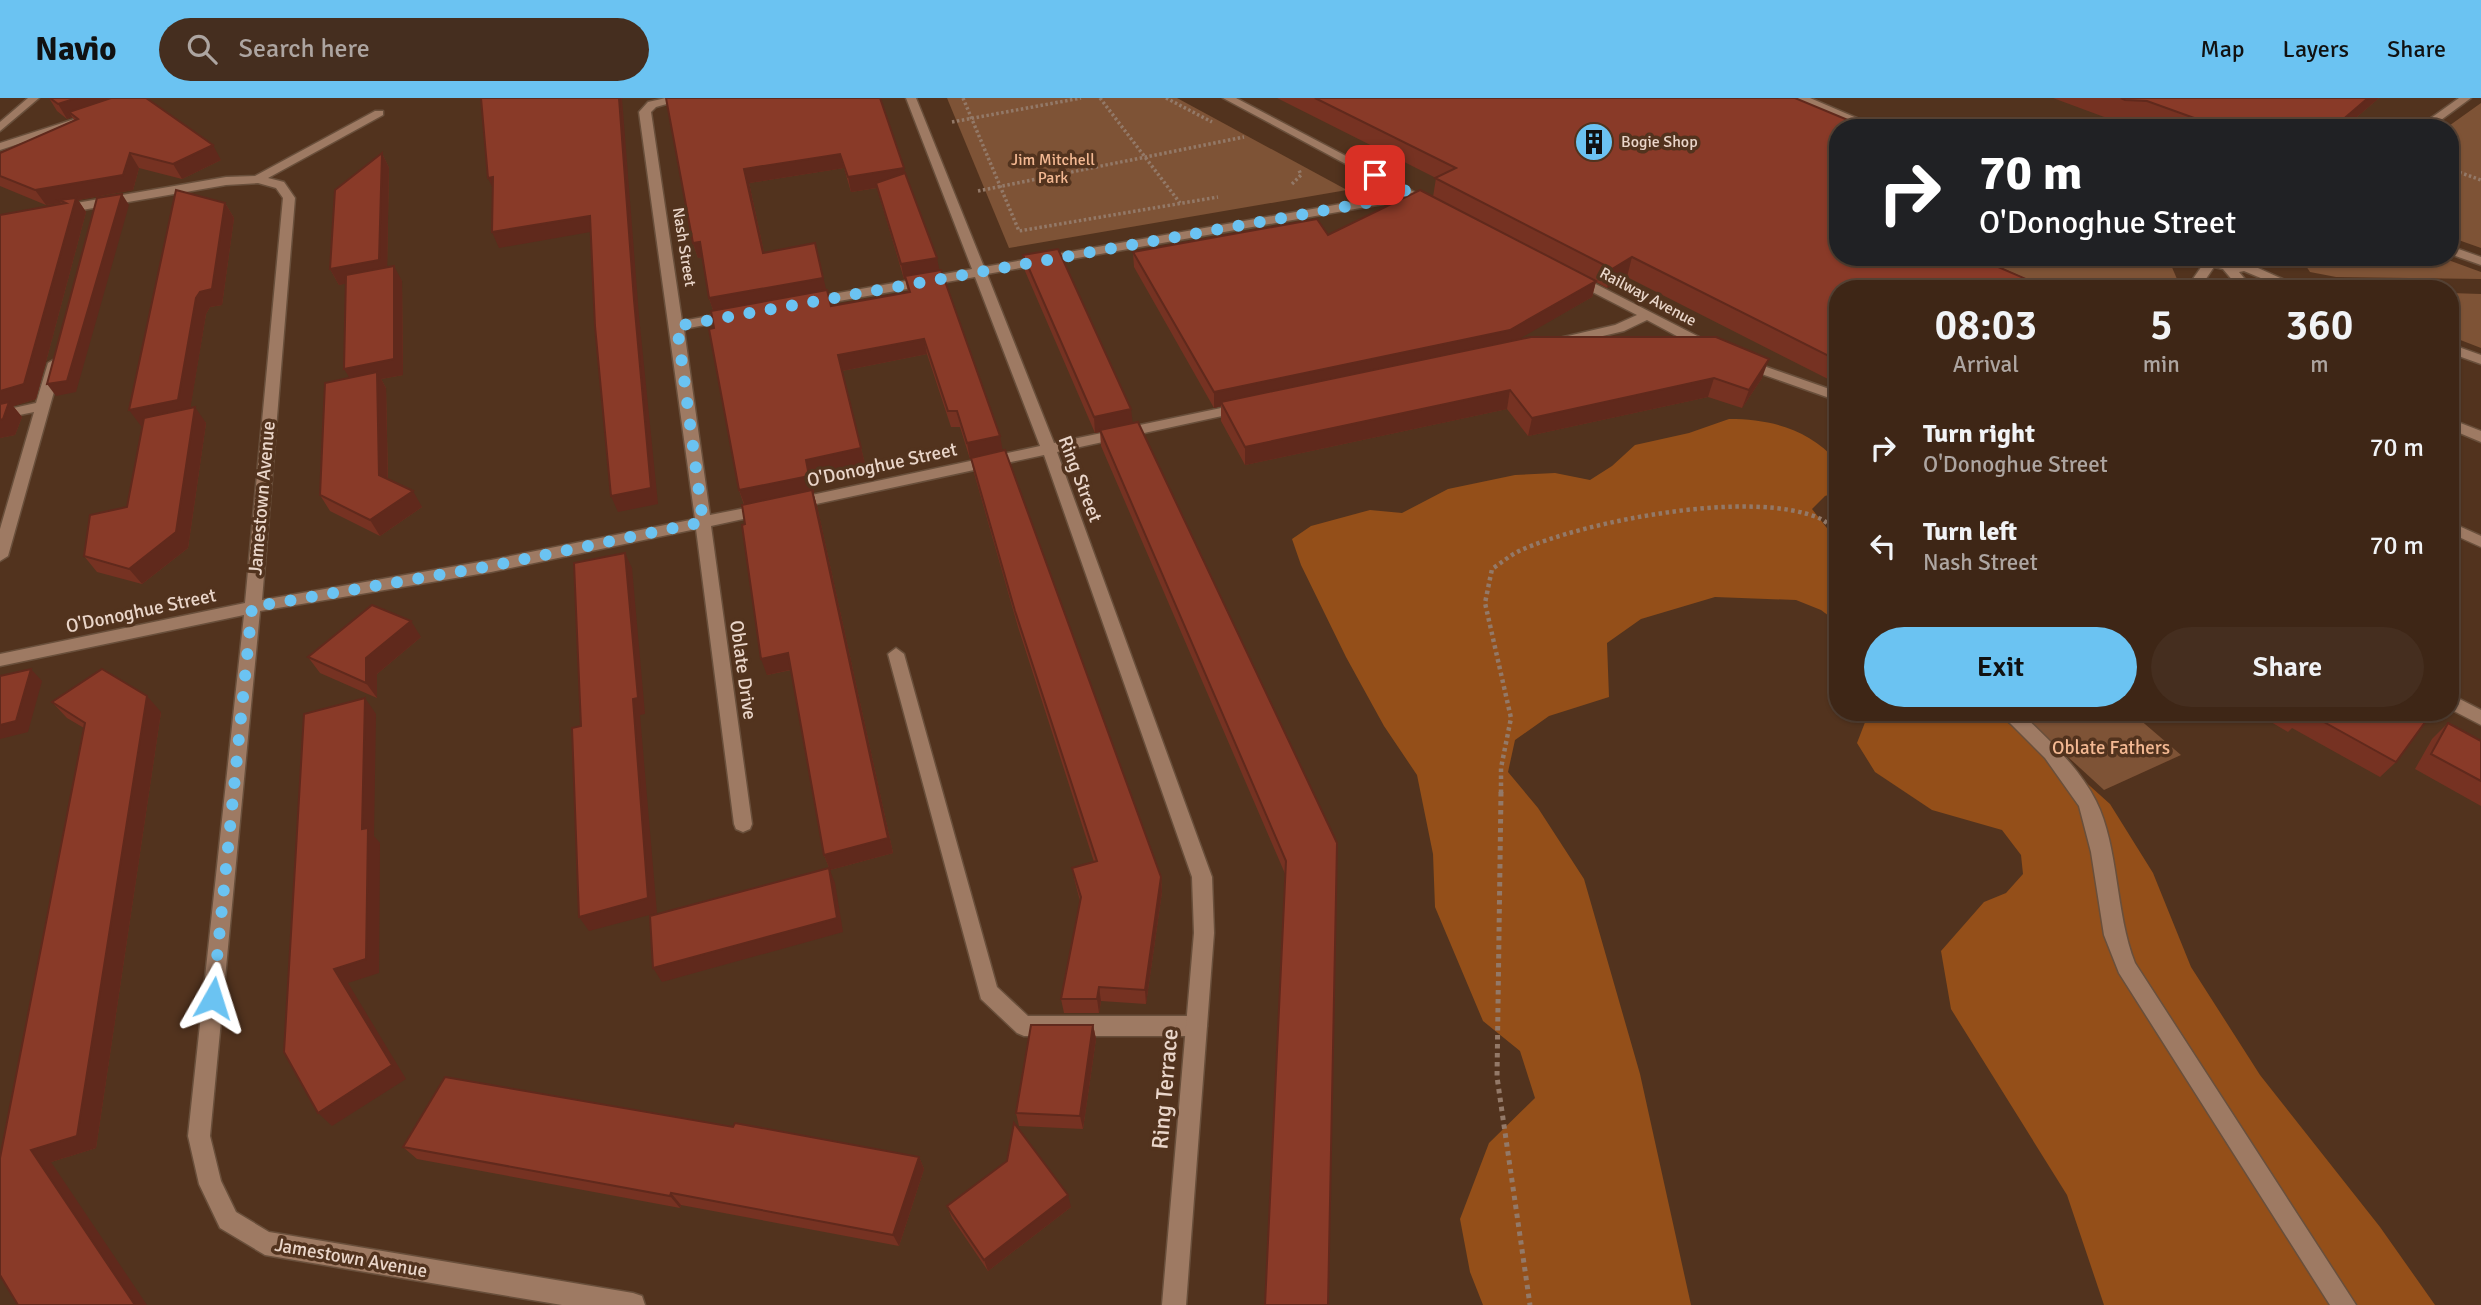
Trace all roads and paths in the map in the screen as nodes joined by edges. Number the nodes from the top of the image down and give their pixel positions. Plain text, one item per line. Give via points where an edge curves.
1 (34, 98) edge
2 (683, 98) edge
3 (911, 98) edge
4 (963, 98) edge
5 (1081, 98) edge
6 (1100, 98) edge
7 (1166, 98) edge
8 (1228, 98) edge
9 (1800, 98) edge
10 (2466, 98) edge
11 (379, 113) dead end
12 (96, 116) edge
13 (973, 117) junction
14 (1852, 119) edge
15 (2435, 119) edge
16 (947, 123) dead end
17 (1219, 127) dead end
18 (0, 128) edge
19 (1230, 132) dead end
20 (1248, 136) dead end
21 (1240, 138) junction
22 (1250, 143) dead end
23 (0, 147) edge
24 (1145, 158) junction
25 (1290, 164) dead end
26 (2459, 172) edge
27 (258, 179) junction
28 (2481, 180) edge
29 (1290, 184) dead end
30 (1000, 187) junction
31 (977, 191) dead end
32 (1406, 191) junction
33 (1229, 195) dead end
34 (1428, 203) edge
35 (97, 204) junction
36 (1181, 205) junction
37 (41, 213) edge
38 (90, 226) edge
39 (2459, 253) edge
40 (2481, 261) edge
41 (2227, 266) joint
42 (2255, 266) edge
43 (2244, 267) junction
44 (979, 271) junction
45 (1564, 272) edge
46 (2239, 280) edge
47 (2276, 280) edge
48 (793, 305) edge
49 (754, 312) edge
50 (1645, 316) junction
51 (677, 326) junction
52 (1549, 344) edge
53 (2459, 351) edge
54 (57, 355) edge
55 (2481, 360) edge
56 (1829, 393) edge
57 (1254, 405) edge
58 (44, 406) junction
59 (0, 415) edge
60 (2459, 427) edge
61 (2481, 437) edge
62 (1049, 449) junction
63 (703, 522) junction
64 (1829, 526) edge
65 (2459, 531) edge
66 (2481, 542) edge
67 (0, 556) edge
68 (252, 607) junction
69 (895, 654) dead end
70 (0, 660) edge
71 (2459, 706) edge
72 (2481, 718) edge
73 (2017, 721) edge
74 (743, 824) dead end
75 (1202, 877) joint
76 (1196, 1026) junction
77 (633, 1305) edge
78 (1174, 1305) edge
79 (1530, 1305) edge
80 (2344, 1305) edge

1 - 18 street
2 - 51 street, Nash Street via 652,104 645,112
3 - 44 street, Ring Street
4 - 13 path
5 - 13 path
6 - 24 path
7 - 17 path
8 - 32 street
9 - 14 street
10 - 15 street
11 - 27 street
12 - 23 street
13 - 16 path
13 - 30 path
19 - 21 path
20 - 21 path
21 - 22 path
21 - 24 path
24 - 30 path
24 - 36 path
25 - 29 path via 1301,175
26 - 28 path
27 - 35 street
27 - 68 street, Jamestown Avenue via 281,185 289,198
30 - 31 path
30 - 36 path via 1019,231
32 - 34 street
32 - 44 street via 1383,200
33 - 36 path
35 - 37 street
35 - 38 street
39 - 40 street
41 - 43 street
41 - 46 street
42 - 43 street
43 - 47 street
44 - 48 street
44 - 62 street, Ring Street
45 - 50 street, Railway Avenue
49 - 51 street
50 - 52 street via 1619,328
50 - 56 street, Railway Avenue via 1729,357
51 - 63 street, Nash Street
53 - 55 street
54 - 58 street
57 - 62 street, O'Donoghue Street
58 - 59 street
58 - 67 street
60 - 61 street
62 - 63 street, O'Donoghue Street
62 - 75 street, Ring Street
63 - 68 street, O'Donoghue Street via 491,566
63 - 74 street, Oblate Drive
64 - 79 path via 1783,510 1736,507 1691,511 1558,537 1520,550 1492,569 1485,603 1511,718 1501,768 1497,1077
65 - 66 street
68 - 70 street, O'Donoghue Street
68 - 77 street, Jamestown Avenue via 199,1136 210,1184 228,1220 265,1243
69 - 76 street via 988,992 1024,1026
71 - 72 street
73 - 80 street via 2051,753 2088,804 2114,934 2126,967
75 - 76 street, Ring Terrace via 1204,933
76 - 78 street, Ring Terrace

